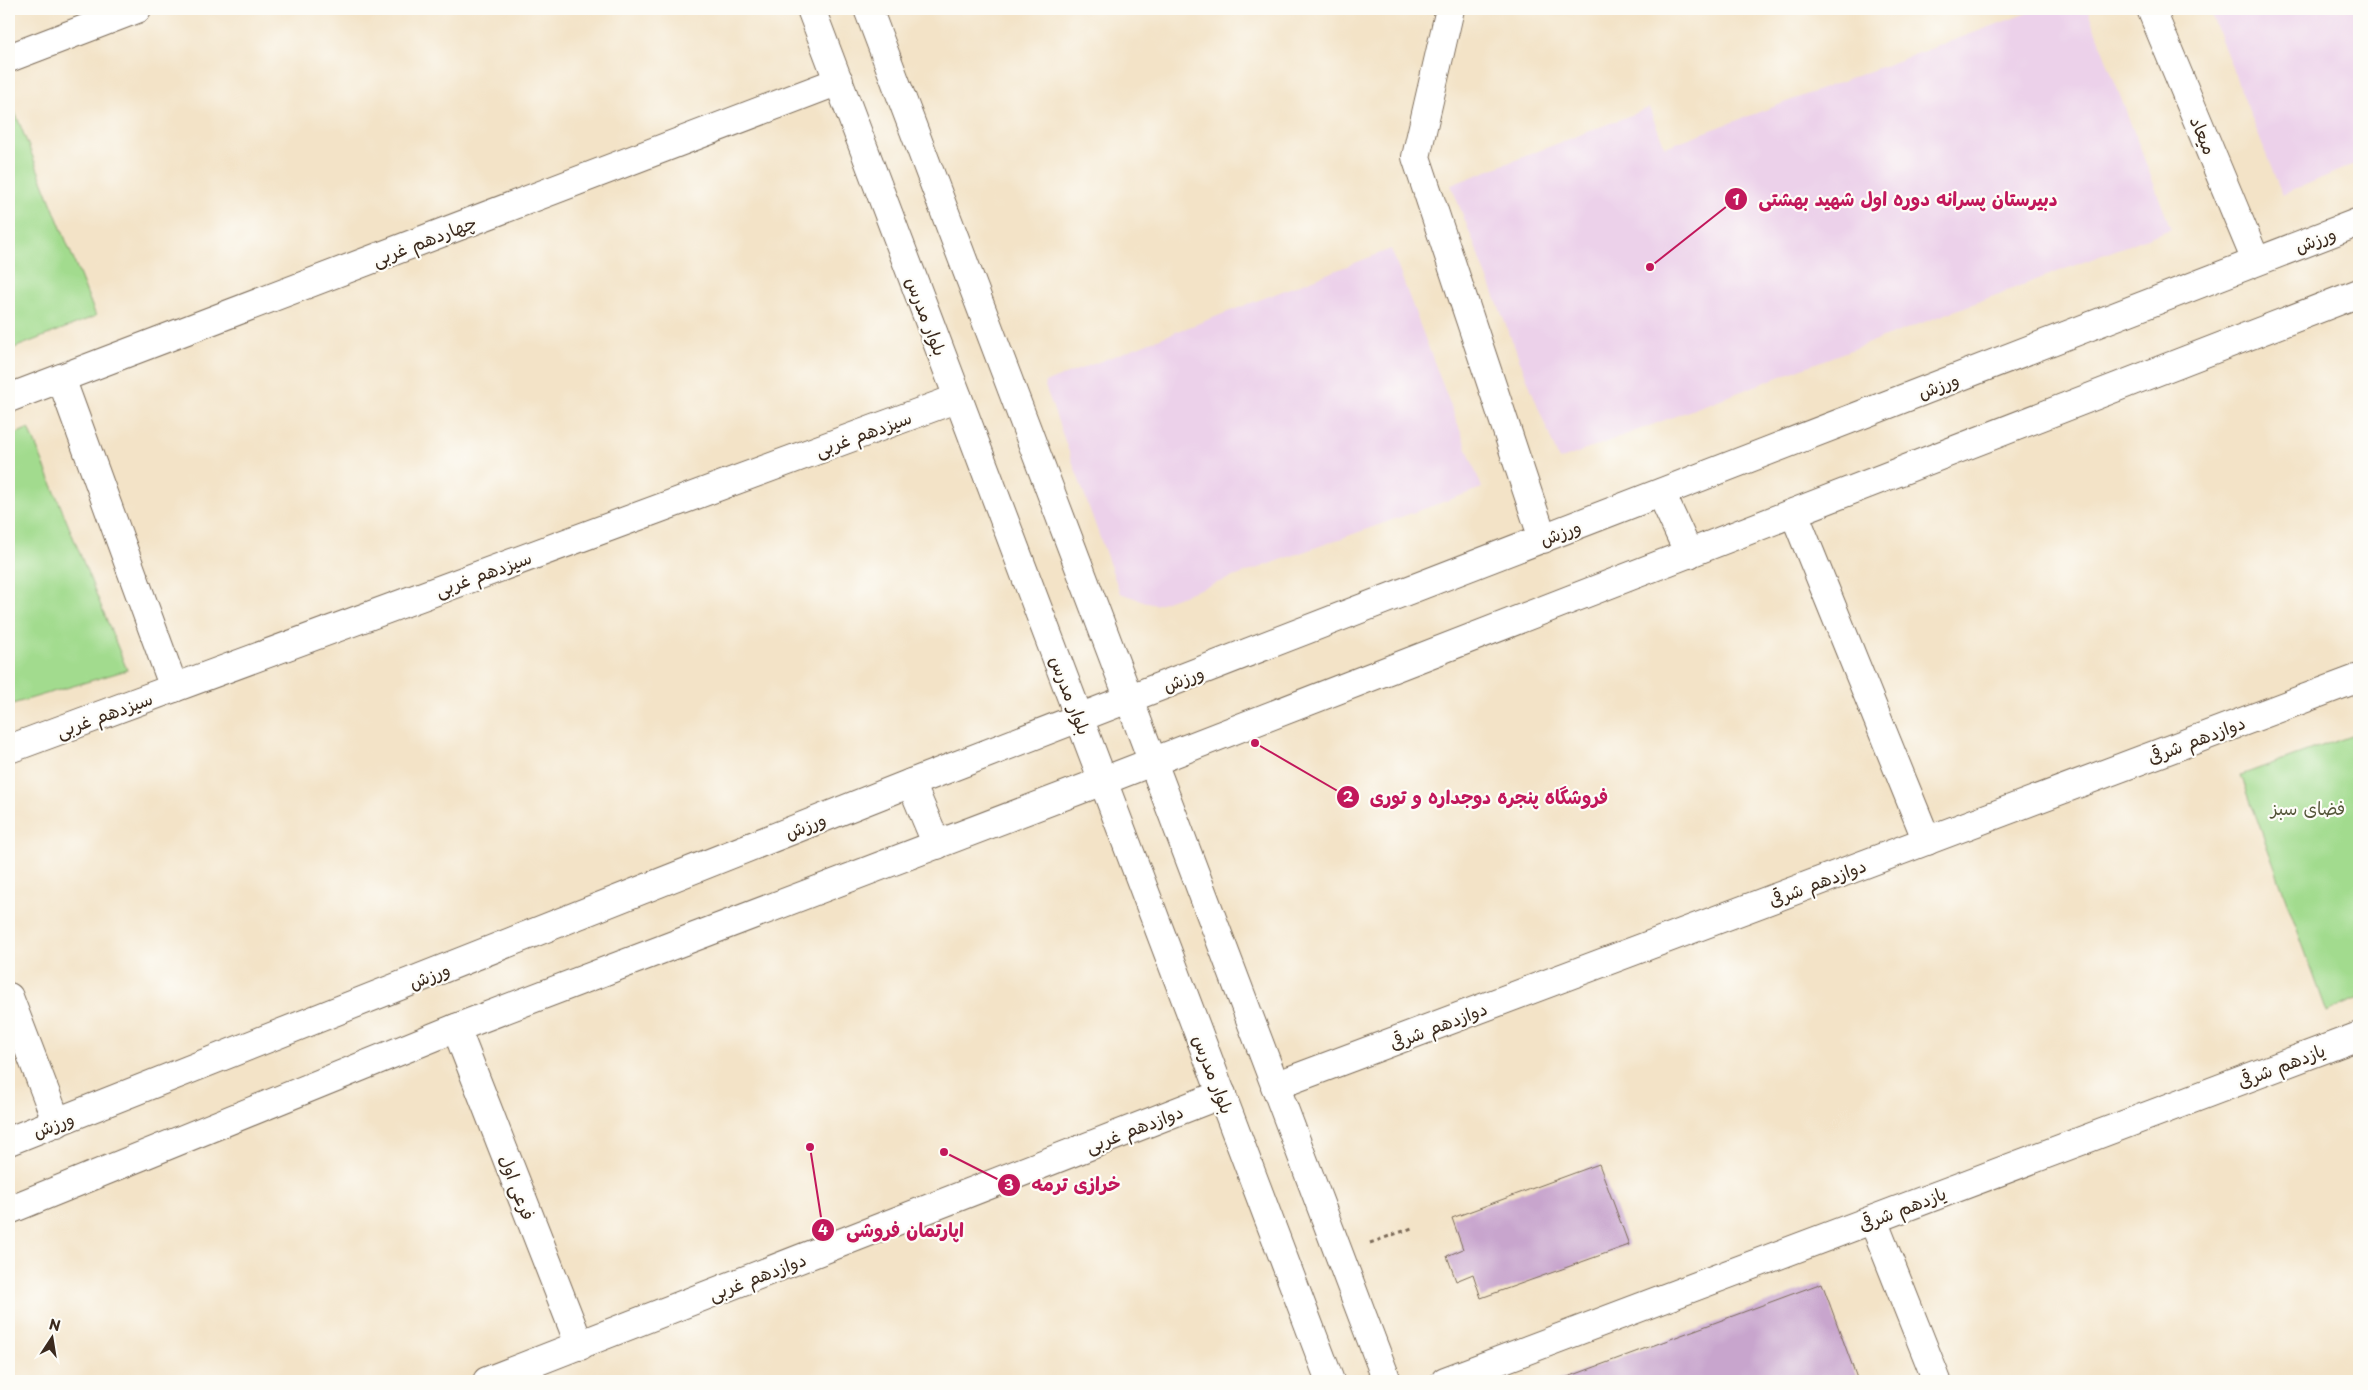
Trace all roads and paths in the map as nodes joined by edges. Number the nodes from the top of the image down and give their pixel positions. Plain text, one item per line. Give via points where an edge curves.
1 (137, 9) edge
2 (811, 9) edge
3 (868, 9) edge
4 (1450, 9) edge
5 (2152, 9) edge
6 (9, 58) edge
7 (839, 81) junction
8 (2359, 222) edge
9 (2256, 261) junction
10 (2359, 293) edge
11 (61, 378) junction
12 (9, 398) edge
13 (958, 398) junction
14 (1661, 493) junction
15 (1794, 513) junction
16 (1543, 539) junction
17 (1689, 554) junction
18 (2359, 678) edge
19 (174, 688) junction
20 (1129, 699) junction
21 (1080, 718) junction
22 (9, 749) edge
23 (1153, 762) junction
24 (1103, 781) junction
25 (911, 783) junction
26 (1927, 841) junction
27 (937, 845) junction
28 (9, 997) edge
29 (456, 1028) junction
30 (2359, 1036) edge
31 (1275, 1086) junction
32 (1222, 1094) junction
33 (56, 1123) junction
34 (9, 1141) edge
35 (9, 1210) edge
36 (1873, 1220) junction
37 (1412, 1228) dead end
38 (1339, 1254) junction
39 (580, 1346) junction
40 (487, 1381) edge
41 (1330, 1381) edge
42 (1387, 1381) edge
43 (1446, 1381) edge
44 (1937, 1381) edge

1 - 6 street
2 - 7 street, بلوار مدرس
3 - 20 street
4 - 16 street via 1416,157
5 - 9 street, میعاد
7 - 11 street, چهاردهم غربی
7 - 13 street, بلوار مدرس
8 - 9 street, ورزش
9 - 14 street, ورزش
10 - 15 street
11 - 12 street, چهاردهم غربی
11 - 19 street
13 - 19 street, سیزدهم غربی
13 - 21 street, بلوار مدرس
14 - 16 street, ورزش
14 - 17 street
15 - 17 street
15 - 26 street
16 - 20 street, ورزش
17 - 23 street
18 - 26 street, دوازدهم شرقی
19 - 22 street, سیزدهم غربی
20 - 21 street, ورزش
20 - 23 street
21 - 24 street, بلوار مدرس
21 - 25 street, ورزش
23 - 24 street
23 - 31 street
24 - 27 street
24 - 32 street, بلوار مدرس
25 - 27 street
25 - 33 street, ورزش
26 - 31 street, دوازدهم شرقی
27 - 29 street
28 - 33 street
29 - 35 street
29 - 39 street, فرعی اول
30 - 36 street, یازدهم شرقی
31 - 38 street
32 - 39 street, دوازدهم غربی
32 - 41 street, بلوار مدرس
33 - 34 street, ورزش
36 - 43 street, یازدهم شرقی
36 - 44 street
37 - 38 path
38 - 42 street
39 - 40 street, دوازدهم غربی

